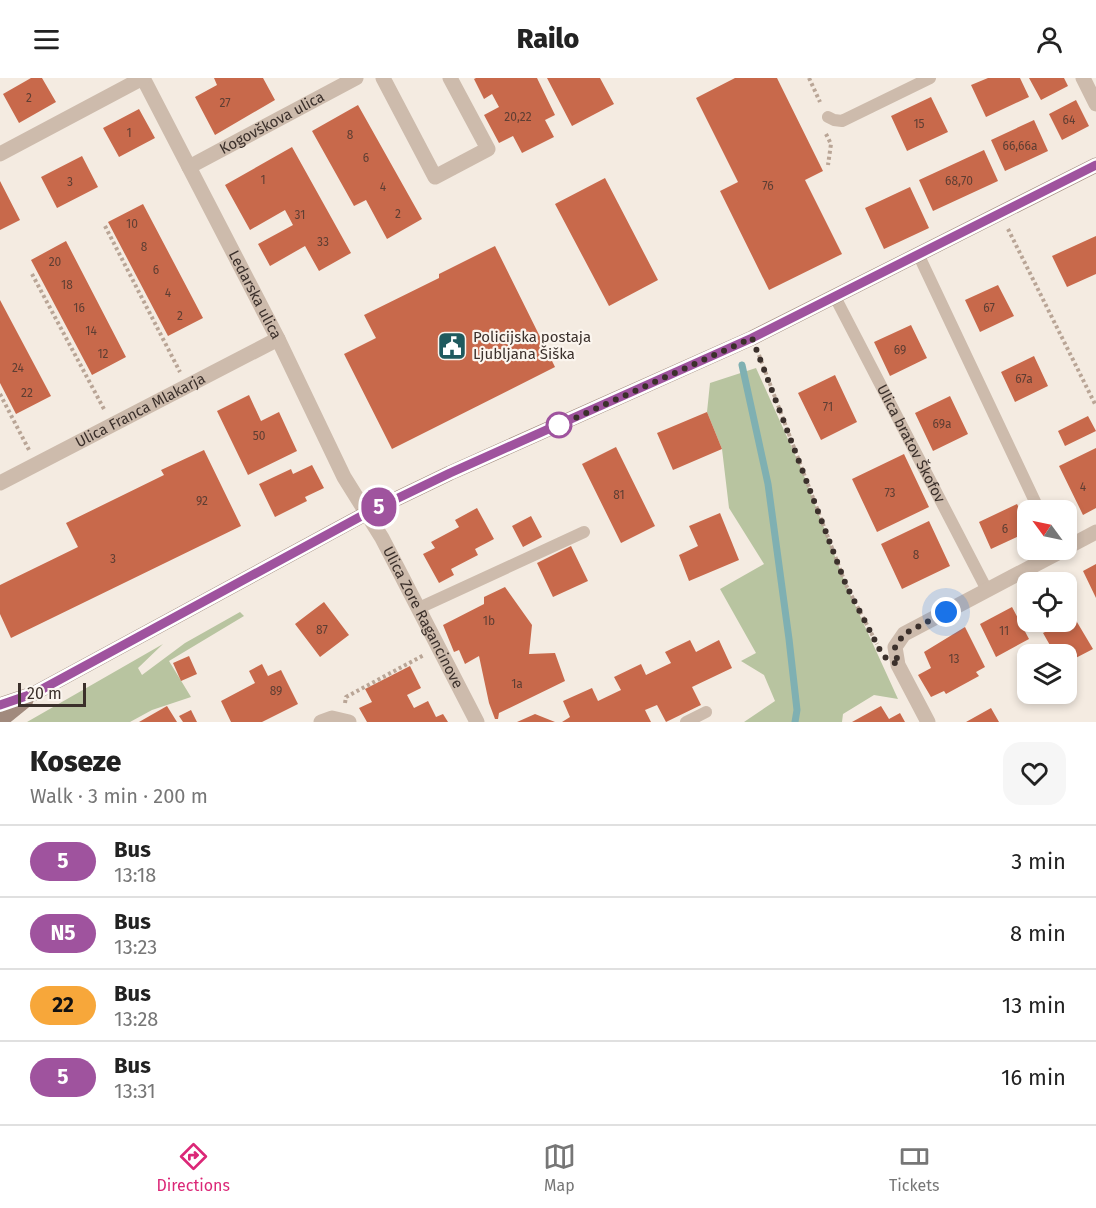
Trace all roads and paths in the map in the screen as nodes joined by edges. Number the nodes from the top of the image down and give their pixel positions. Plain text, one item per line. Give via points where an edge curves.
1 (143, 78) edge
2 (356, 78) edge
3 (383, 78) edge
4 (450, 78) edge
5 (808, 78) edge
6 (930, 78) edge
7 (1083, 78) edge
8 (1096, 104) edge
9 (828, 117) junction
10 (0, 154) edge
11 (828, 165) dead end
12 (1096, 165) edge
13 (189, 167) junction
14 (1001, 215) junction
15 (105, 226) dead end
16 (919, 256) junction
17 (32, 274) dead end
18 (835, 297) junction
19 (752, 338) junction
20 (278, 339) junction
21 (187, 386) junction
22 (0, 394) edge
23 (1096, 406) edge
24 (112, 425) junction
25 (36, 464) junction
26 (0, 483) edge
27 (1034, 500) edge
28 (367, 513) junction
29 (584, 532) dead end
30 (1096, 532) edge
31 (1077, 542) edge
32 (1043, 560) edge
33 (987, 590) junction
34 (419, 609) junction
35 (439, 647) junction
36 (898, 665) junction
37 (35, 693) junction
38 (0, 705) edge
39 (706, 712) dead end
40 (346, 720) edge
41 (0, 721) edge
42 (321, 722) edge
43 (477, 722) edge
44 (686, 722) edge
45 (928, 722) edge

1 - 10 street
1 - 13 street, Ledarska ulica
2 - 13 street, Kogovškova ulica
3 - 4 street via 435,177 488,149
5 - 9 path
6 - 9 lane via 842,121
7 - 8 street
9 - 11 path
12 - 14 main road
13 - 20 street, Ledarska ulica
14 - 16 main road
14 - 23 path
15 - 21 path
16 - 18 main road
16 - 27 lane
17 - 24 path
18 - 19 main road
18 - 33 lane, Ulica bratov Škofov
19 - 28 main road
19 - 36 path via 846,585 883,656
20 - 21 street, Ulica Franca Mlakarja
20 - 28 street, Ledarska ulica via 345,477
21 - 24 street, Ulica Franca Mlakarja
22 - 25 path
24 - 25 street, Ulica Franca Mlakarja
25 - 26 street, Ulica Franca Mlakarja
28 - 34 street, Ulica Zore Ragancinove
28 - 37 main road
29 - 34 lane
30 - 31 street
32 - 33 street
33 - 36 street via 904,634 895,647
34 - 35 street, Ulica Zore Ragancinove
35 - 40 path via 346,697
35 - 43 street, Ulica Zore Ragancinove
36 - 45 street
37 - 38 main road
37 - 41 main road
39 - 44 lane
40 - 42 street via 332,718

